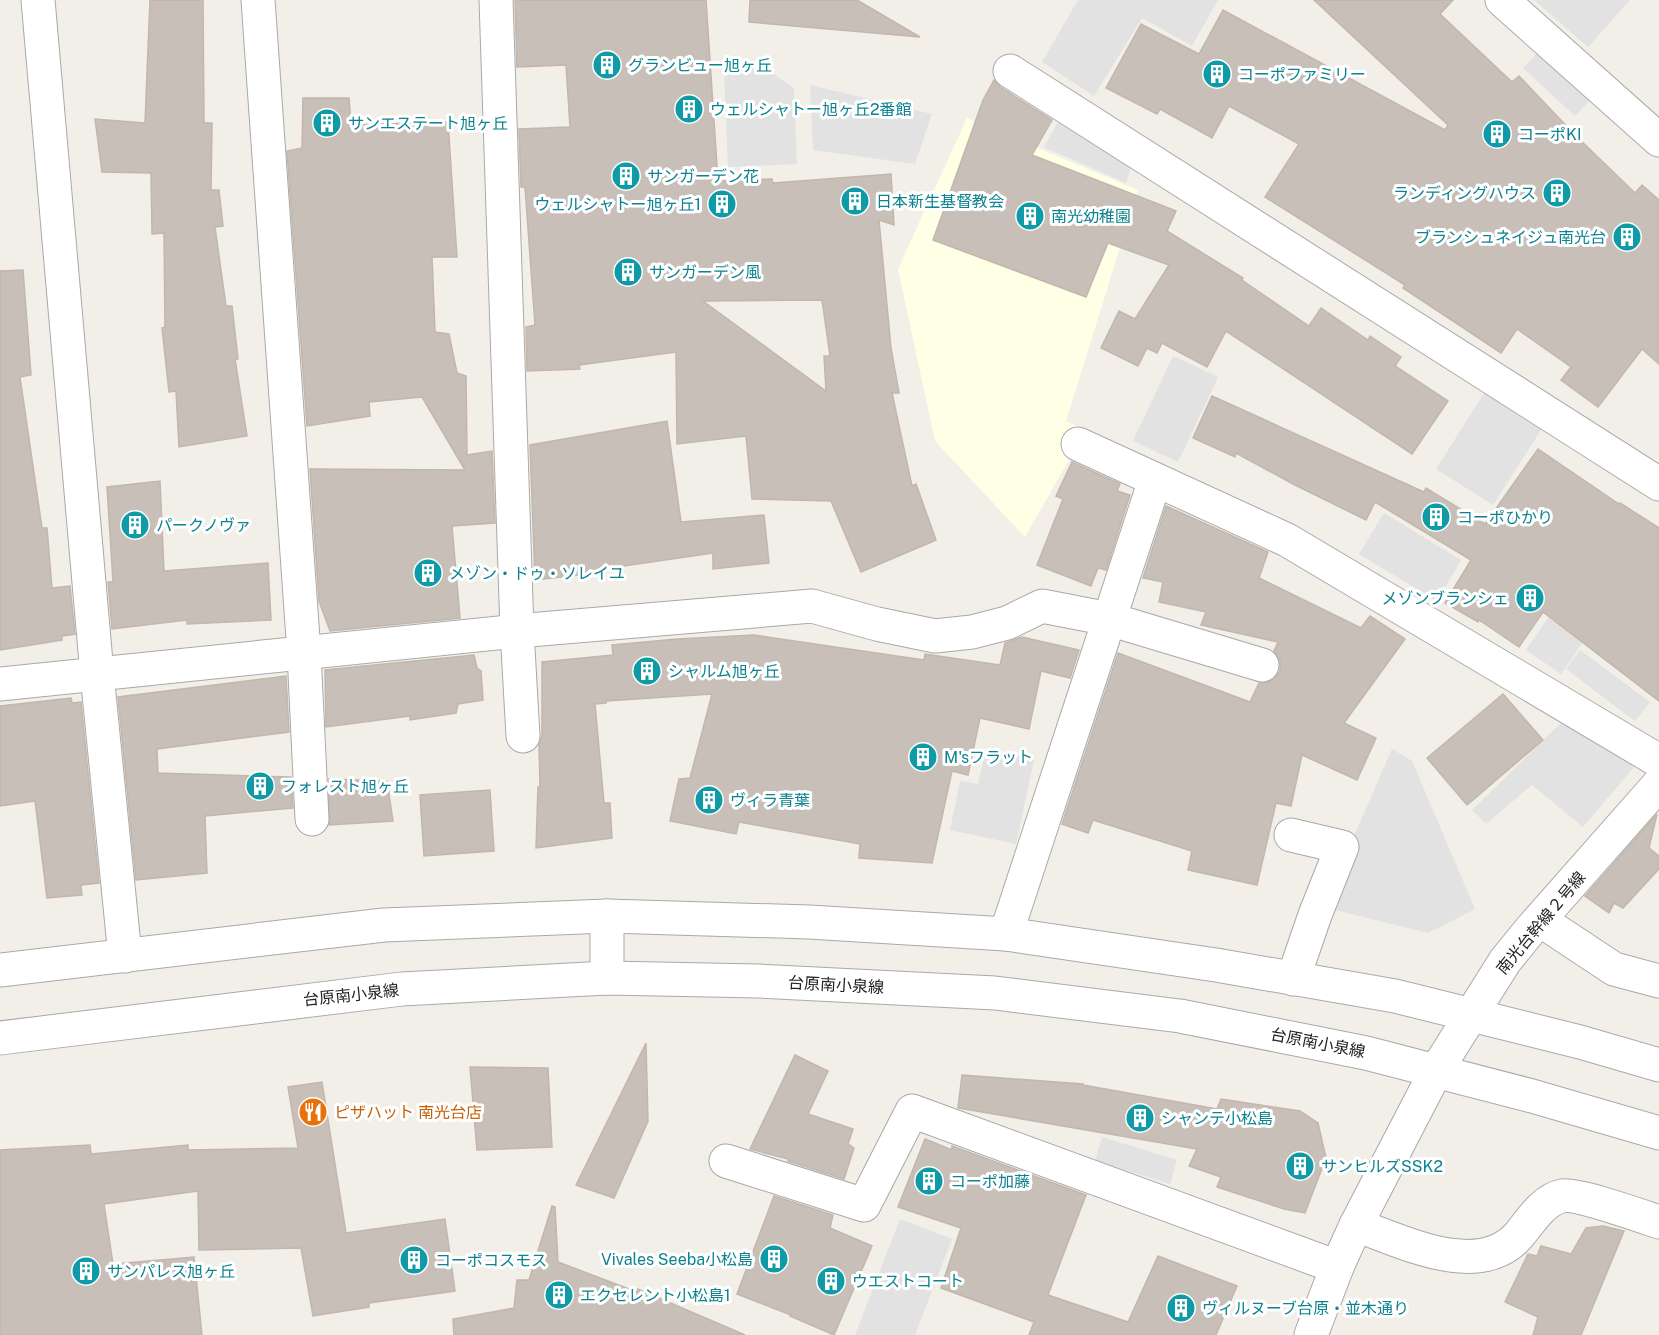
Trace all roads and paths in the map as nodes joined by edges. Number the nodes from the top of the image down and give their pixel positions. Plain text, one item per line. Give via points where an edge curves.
1 (38, 0) edge
2 (258, 0) edge
3 (496, 0) edge
4 (1502, 0) edge
5 (1010, 71) dead end
6 (1659, 140) edge
7 (1078, 444) dead end
8 (1155, 480) junction
9 (1659, 484) edge
10 (1109, 619) junction
11 (517, 632) junction
12 (304, 653) junction
13 (1262, 665) dead end
14 (97, 674) junction
15 (0, 684) edge
16 (523, 736) dead end
17 (1659, 761) edge
18 (1652, 806) edge
19 (312, 819) dead end
20 (1291, 835) dead end
21 (607, 916) junction
22 (1540, 920) junction
23 (1006, 934) junction
24 (125, 956) junction
25 (0, 970) edge
26 (607, 978) junction
27 (1293, 979) junction
28 (1659, 981) edge
29 (1472, 1014) junction
30 (0, 1038) edge
31 (1659, 1065) edge
32 (1436, 1071) junction
33 (1659, 1134) edge
34 (726, 1161) dead end
35 (1659, 1222) edge
36 (1356, 1225) junction
37 (1337, 1267) junction
38 (1311, 1335) edge

1 - 14 street
2 - 12 street
3 - 11 street
4 - 6 street
5 - 9 street
7 - 8 street
8 - 10 street
8 - 17 street via 1287,540
10 - 11 street via 1042,606 1007,623 935,636 812,606
10 - 13 street
10 - 23 street
11 - 12 street
11 - 16 street
12 - 14 street
12 - 19 street
14 - 15 street
14 - 24 street
18 - 22 street, 南光台幹線２号線
20 - 27 street via 1342,847
21 - 23 street via 809,922
21 - 24 street via 384,925
21 - 26 street
22 - 28 street via 1614,969
22 - 29 street, 南光台幹線２号線 via 1505,961
23 - 27 street
24 - 25 street
26 - 30 street, 台原南小泉線 via 402,988
26 - 32 street, 台原南小泉線 via 995,993 1180,1016
27 - 29 street
29 - 31 street
29 - 32 street, 南光台幹線２号線
32 - 33 street, 台原南小泉線
32 - 36 street, 南光台幹線２号線
34 - 37 street via 864,1205 912,1110
35 - 36 street via 1575,1197 1559,1196 1544,1205 1516,1239 1495,1253 1469,1257 1444,1255
36 - 37 street, 南光台幹線２号線
37 - 38 street, 南光台幹線２号線

